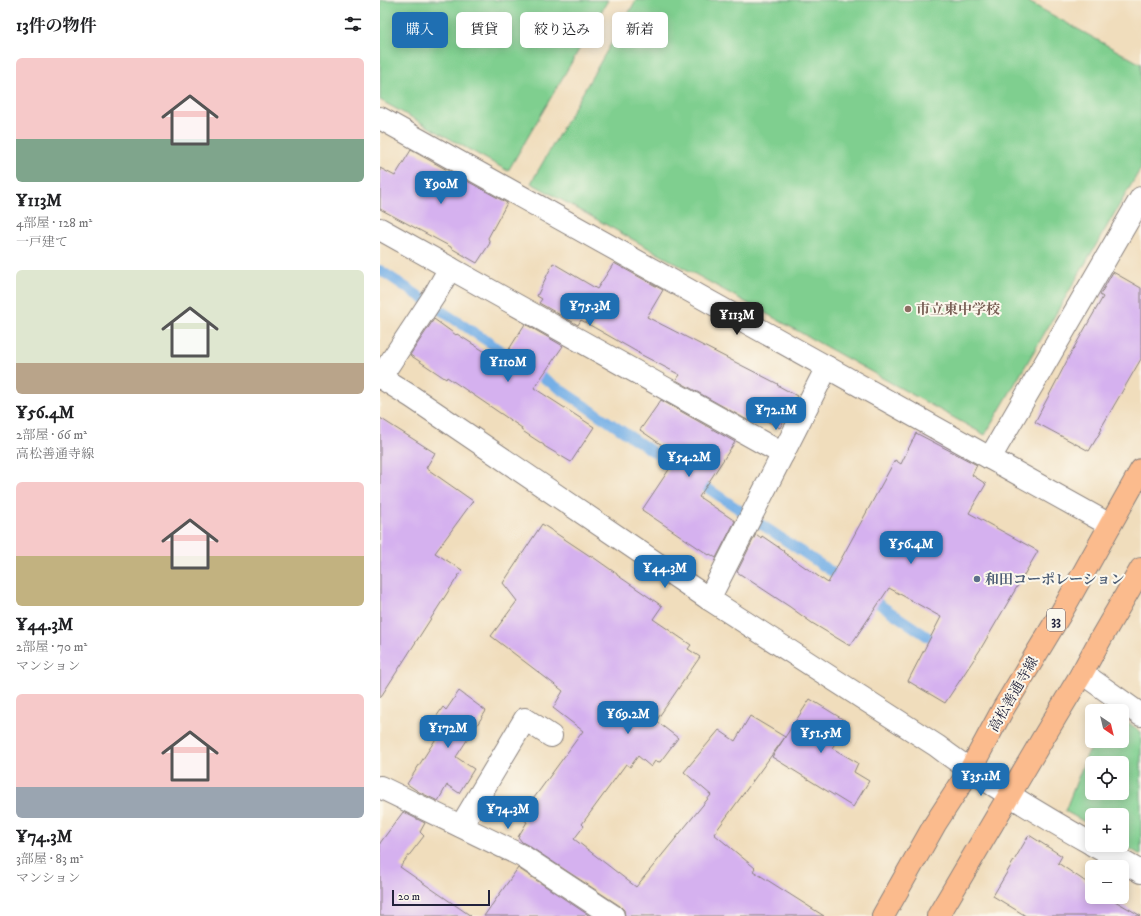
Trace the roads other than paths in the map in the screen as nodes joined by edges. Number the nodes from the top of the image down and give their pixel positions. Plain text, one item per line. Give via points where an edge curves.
1 (380, 118) edge
2 (1141, 198) edge
3 (380, 229) edge
4 (450, 268) junction
5 (827, 367) junction
6 (380, 377) edge
7 (783, 454) junction
8 (990, 458) junction
9 (1141, 470) edge
10 (1110, 525) junction
11 (1141, 569) edge
12 (709, 599) junction
13 (1082, 673) junction
14 (1141, 715) edge
15 (551, 736) dead end
16 (970, 770) junction
17 (380, 787) edge
18 (1010, 795) junction
19 (461, 826) junction
20 (1085, 840) edge
21 (1105, 852) edge
22 (1141, 872) edge
23 (613, 916) edge
24 (883, 916) edge
25 (938, 916) edge

1 - 5 street
2 - 8 street
3 - 4 street
4 - 6 street
4 - 7 street
5 - 7 street
5 - 8 street
6 - 12 street
7 - 12 street
8 - 10 street
9 - 10 main road, 高松善通寺線 / 33
10 - 16 main road, 高松善通寺線 / 33
11 - 13 main road
12 - 16 street
13 - 14 street
13 - 18 main road
15 - 19 street via 525,719
16 - 18 street
16 - 24 main road, 高松善通寺線 / 33 via 935,824
17 - 19 street
18 - 20 street
18 - 25 main road
19 - 23 street via 522,856
21 - 22 street

